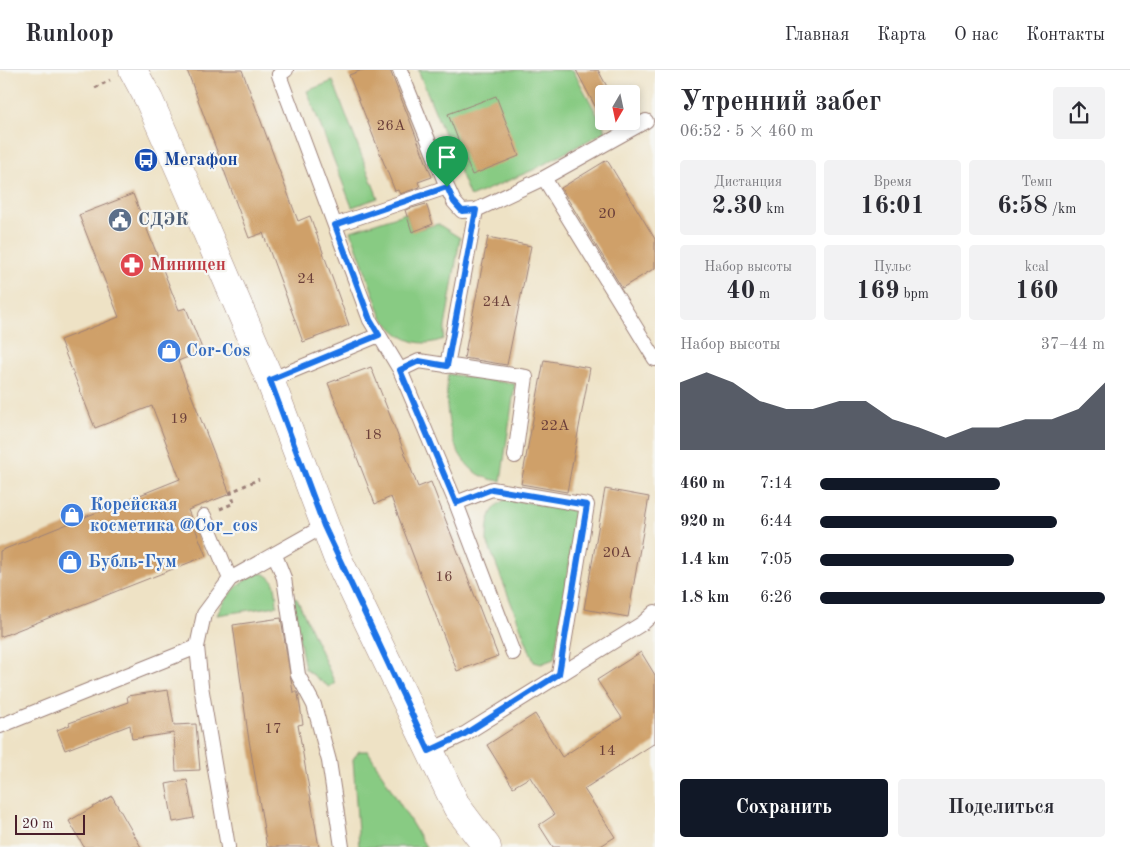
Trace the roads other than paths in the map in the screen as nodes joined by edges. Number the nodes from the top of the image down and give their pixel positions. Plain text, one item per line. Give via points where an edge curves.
1 (133, 70) edge
2 (286, 70) edge
3 (400, 70) edge
4 (646, 121) dead end
5 (544, 178) junction
6 (447, 187) junction
7 (476, 210) junction
8 (335, 225) junction
9 (379, 335) junction
10 (655, 359) edge
11 (447, 366) junction
12 (400, 370) junction
13 (270, 380) junction
14 (515, 456) dead end
15 (456, 503) junction
16 (204, 516) dead end
17 (324, 526) junction
18 (275, 556) junction
19 (230, 579) junction
20 (655, 612) edge
21 (197, 646) junction
22 (513, 653) dead end
23 (559, 674) junction
24 (0, 726) edge
25 (429, 751) junction
26 (457, 807) junction
27 (228, 847) edge
28 (342, 847) edge
29 (468, 847) edge
30 (487, 847) edge

1 - 13 street via 187,184
2 - 8 lane via 279,75
3 - 6 lane
4 - 5 lane
5 - 7 lane
5 - 10 lane
6 - 7 lane via 462,211
6 - 8 lane
7 - 11 lane
8 - 9 lane via 370,320
9 - 12 lane
9 - 13 lane
11 - 12 lane via 419,361
11 - 14 lane via 526,377
12 - 15 lane
13 - 17 street
15 - 22 lane
15 - 23 lane via 492,489 587,505
16 - 19 lane
17 - 18 lane
17 - 25 street
18 - 19 lane
18 - 28 lane via 284,578 298,675 314,705 328,760
19 - 21 lane via 204,614
20 - 23 lane via 643,623
21 - 24 lane
21 - 27 lane
23 - 25 lane via 463,735
25 - 26 street
26 - 29 street
26 - 30 street

